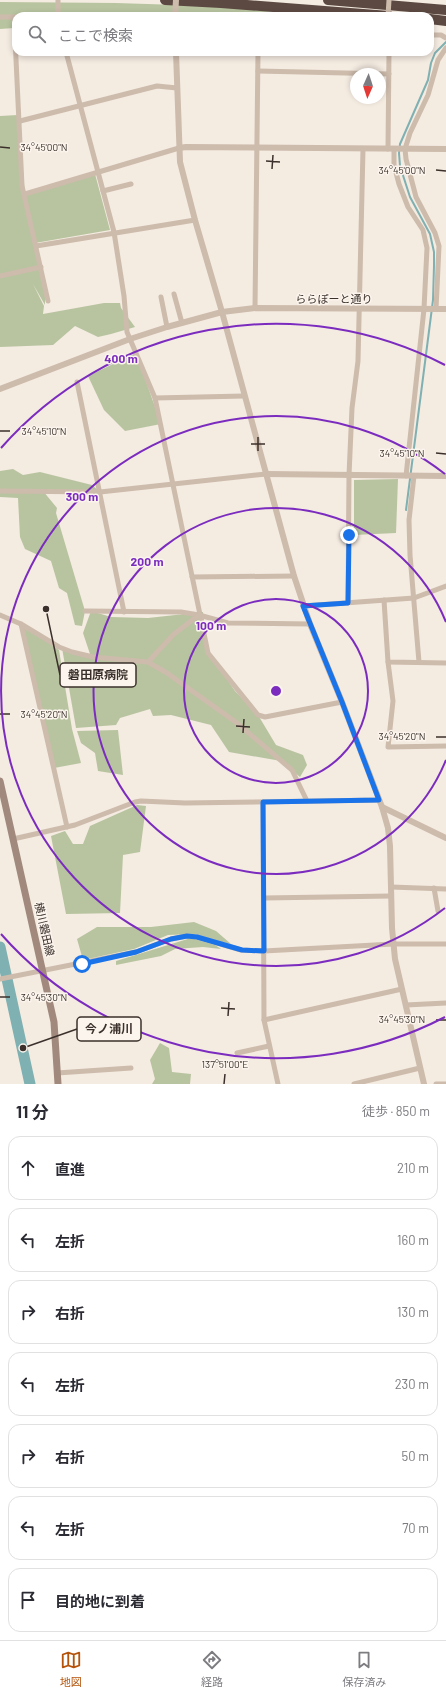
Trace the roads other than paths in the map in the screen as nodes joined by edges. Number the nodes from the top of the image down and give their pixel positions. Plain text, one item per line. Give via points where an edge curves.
1 (58, 0) edge
2 (164, 0) edge
3 (176, 0) edge
4 (328, 0) edge
5 (389, 0) edge
6 (446, 10) edge
7 (58, 12) edge
8 (175, 12) edge
9 (338, 12) edge
10 (388, 12) edge
11 (0, 17) edge
12 (12, 17) edge
13 (434, 20) edge
14 (446, 21) edge
15 (434, 35) edge
16 (446, 38) edge
17 (446, 48) edge
18 (17, 56) edge
19 (67, 56) edge
20 (176, 56) edge
21 (258, 56) edge
22 (389, 56) edge
23 (258, 71) junction
24 (389, 74) junction
25 (177, 88) junction
26 (80, 105) junction
27 (20, 121) junction
28 (257, 147) junction
29 (179, 148) junction
30 (362, 149) junction
31 (391, 149) junction
32 (405, 149) junction
33 (446, 149) edge
34 (98, 171) junction
35 (131, 184) dead end
36 (103, 191) junction
37 (25, 194) junction
38 (194, 220) junction
39 (114, 232) junction
40 (36, 246) junction
41 (41, 267) junction
42 (0, 276) edge
43 (174, 294) dead end
44 (161, 297) dead end
45 (48, 301) dead end
46 (255, 308) junction
47 (359, 308) junction
48 (424, 309) junction
49 (436, 309) junction
50 (446, 309) edge
51 (222, 312) junction
52 (182, 323) junction
53 (167, 327) junction
54 (130, 339) junction
55 (76, 382) dead end
56 (0, 389) edge
57 (244, 396) junction
58 (155, 398) junction
59 (266, 474) junction
60 (349, 475) junction
61 (406, 476) junction
62 (414, 476) junction
63 (446, 476) edge
64 (173, 483) junction
65 (0, 491) edge
66 (100, 492) junction
67 (294, 576) junction
68 (192, 577) junction
69 (446, 586) edge
70 (414, 598) junction
71 (384, 600) junction
72 (348, 603) junction
73 (303, 606) junction
74 (85, 612) dead end
75 (124, 612) junction
76 (0, 615) edge
77 (199, 615) junction
78 (21, 624) junction
79 (310, 624) junction
80 (148, 662) junction
81 (388, 662) junction
82 (420, 662) junction
83 (446, 663) edge
84 (342, 702) junction
85 (446, 746) edge
86 (0, 781) edge
87 (379, 800) junction
88 (307, 801) junction
89 (263, 802) junction
90 (382, 807) junction
91 (67, 827) junction
92 (446, 838) edge
93 (14, 839) junction
94 (391, 887) junction
95 (434, 888) junction
96 (446, 889) edge
97 (391, 896) junction
98 (264, 898) junction
99 (438, 911) dead end
100 (393, 944) junction
101 (446, 944) edge
102 (264, 951) junction
103 (44, 972) junction
104 (0, 979) edge
105 (402, 989) junction
106 (446, 1003) edge
107 (406, 1005) junction
108 (264, 1020) junction
109 (269, 1046) junction
110 (237, 1053) dead end
111 (131, 1068) dead end
112 (420, 1068) junction
113 (57, 1073) junction
114 (58, 1084) edge
115 (278, 1084) edge
116 (354, 1084) edge
117 (424, 1084) edge
118 (436, 1084) edge
119 (446, 1084) edge

1 - 7 street
2 - 9 highway
3 - 8 street, bridge
4 - 6 highway
5 - 10 street, bridge
11 - 12 street
13 - 14 highway
15 - 16 street
17 - 32 street via 438,60 430,90
18 - 27 street
19 - 26 street
20 - 25 street
21 - 23 street
22 - 24 street
23 - 24 street
23 - 28 street
24 - 31 street
25 - 26 street via 157,86
25 - 29 street
26 - 27 street
26 - 34 street
27 - 37 street via 22,186
28 - 29 street
28 - 30 street
28 - 46 street
29 - 34 street
29 - 38 street
30 - 31 street
30 - 47 street
31 - 32 street
31 - 48 street via 399,184 408,208 426,238
32 - 33 street
32 - 49 street via 416,197 439,246
34 - 36 street
34 - 37 street
35 - 36 street
36 - 39 street
37 - 40 street
38 - 39 street
38 - 51 street
39 - 40 street
39 - 54 street
40 - 41 street
41 - 42 street
41 - 45 street
43 - 52 street
44 - 53 street
46 - 47 street, ららぽーと通り
46 - 51 street, ららぽーと通り
47 - 48 street, ららぽーと通り
47 - 60 street via 358,360 352,408
48 - 49 street, ららぽーと通り
48 - 61 street
49 - 50 street, ららぽーと通り
51 - 52 street, ららぽーと通り
51 - 57 street
52 - 53 street, ららぽーと通り
53 - 54 street, ららぽーと通り
54 - 56 street
54 - 58 street
55 - 66 street
57 - 58 street
57 - 59 street
58 - 64 street
59 - 60 street
59 - 64 street
59 - 67 street
60 - 61 street
60 - 72 street
61 - 62 street
62 - 63 street
62 - 70 street via 409,520
64 - 66 street
64 - 68 street
65 - 66 street
66 - 75 street
67 - 68 street
67 - 73 street
68 - 77 street
69 - 70 street
70 - 71 street
70 - 82 street
71 - 72 street
71 - 81 street
72 - 73 street
73 - 79 street
74 - 75 street
75 - 77 street via 181,612
76 - 78 street
77 - 79 street via 228,623
77 - 80 street via 174,634
77 - 84 street via 208,653 258,715 264,717
78 - 80 street via 72,652 93,658
78 - 91 street
79 - 84 street
80 - 88 street via 237,723 292,770
81 - 82 street
81 - 85 street via 393,701 388,747
82 - 83 street
84 - 87 street
86 - 93 main road, 横川磐田線
87 - 88 street
87 - 90 street
88 - 89 street
89 - 91 street via 141,801
89 - 98 street
90 - 92 street
90 - 94 street via 390,846
91 - 93 street
93 - 103 main road, 横川磐田線
94 - 95 street
94 - 97 street
95 - 96 street
95 - 99 street
97 - 98 street
97 - 100 street
98 - 102 street
100 - 101 street
100 - 102 street
100 - 105 street
102 - 103 street via 242,950 187,936 136,952
102 - 108 street
103 - 104 street
103 - 113 main road, 横川磐田線 via 54,1022
105 - 107 street
105 - 108 street
106 - 107 street
107 - 112 street
108 - 109 street
109 - 110 street
109 - 115 street
111 - 113 street
112 - 116 street
112 - 117 street
113 - 114 main road, 横川磐田線
118 - 119 street

